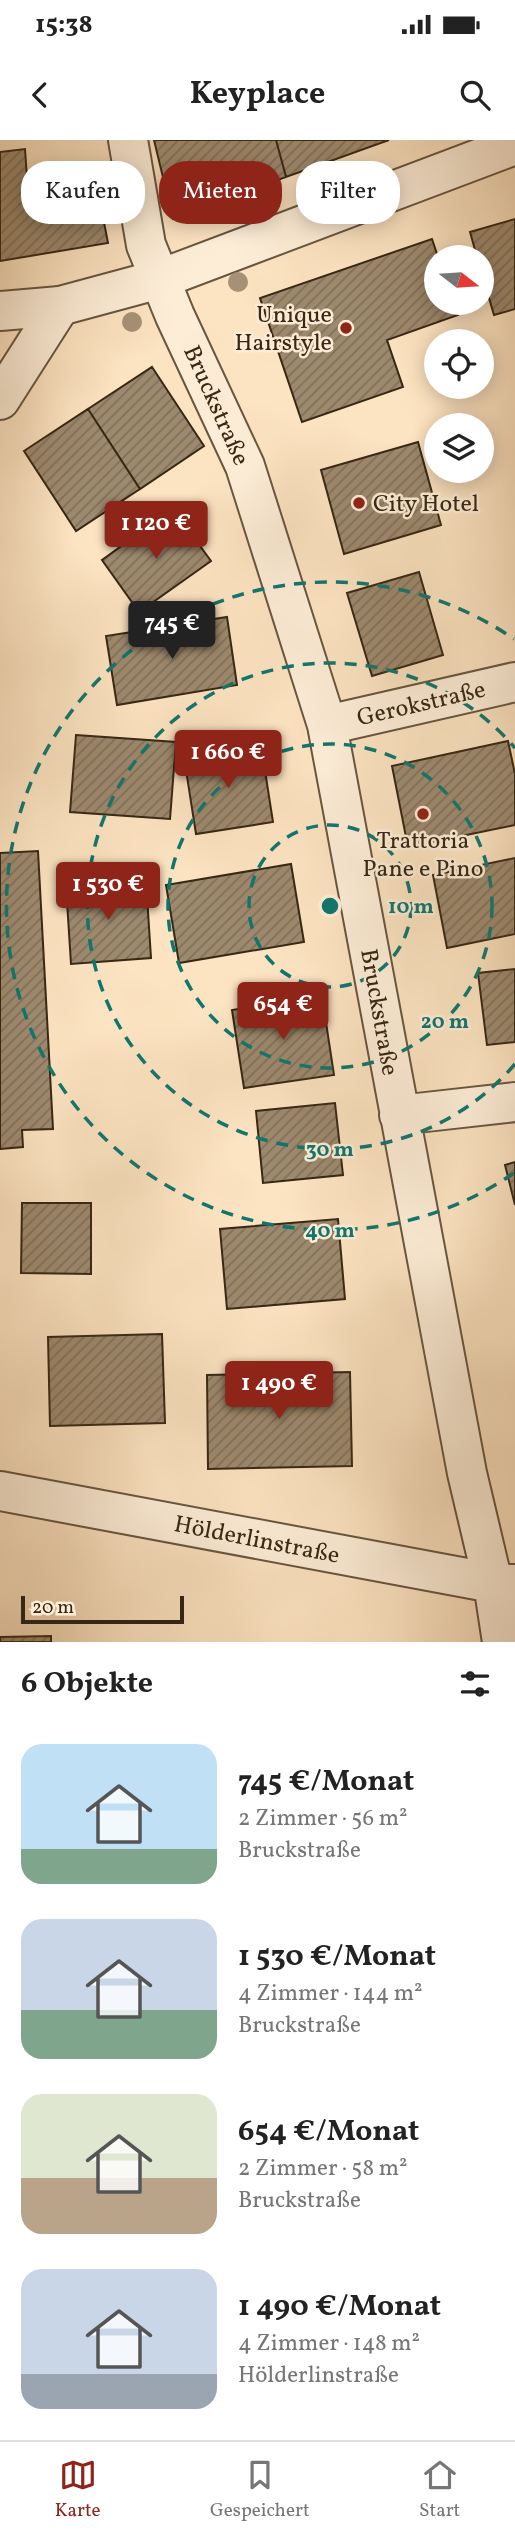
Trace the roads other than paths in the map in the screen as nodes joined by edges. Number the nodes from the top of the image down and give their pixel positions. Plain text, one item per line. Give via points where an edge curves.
1 (128, 140) edge
2 (515, 145) edge
3 (160, 279) junction
4 (60, 306) junction
5 (0, 311) edge
6 (0, 400) edge
7 (515, 682) edge
8 (327, 725) junction
9 (515, 1102) edge
10 (399, 1115) junction
11 (0, 1491) edge
12 (504, 1583) edge
13 (502, 1642) edge

1 - 3 street, Bruckstraße via 146,245
2 - 3 street
3 - 4 street
3 - 8 street, Bruckstraße via 245,466
4 - 5 street
4 - 6 street
7 - 8 street, Gerokstraße
8 - 10 street, Bruckstraße
9 - 10 street
10 - 12 street, Bruckstraße via 467,1473
11 - 12 street, Hölderlinstraße
12 - 13 street, Bruckstraße

